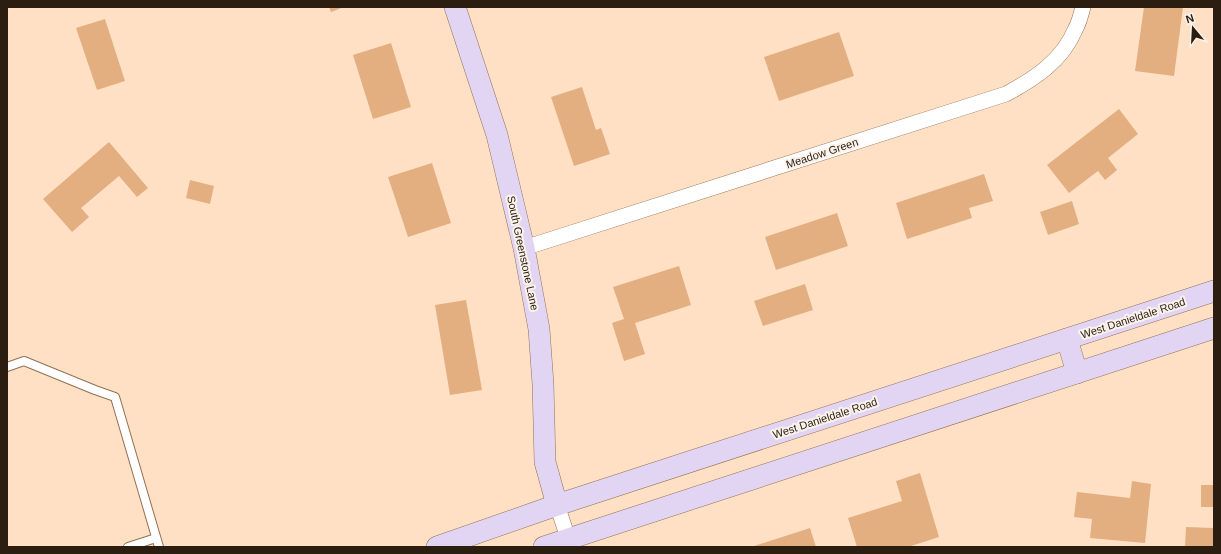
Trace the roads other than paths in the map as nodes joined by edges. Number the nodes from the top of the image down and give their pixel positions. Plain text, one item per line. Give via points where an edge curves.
1 (455, 7) edge
2 (1083, 7) edge
3 (524, 248) junction
4 (1214, 291) edge
5 (1214, 328) edge
6 (1066, 339) junction
7 (7, 367) edge
8 (1077, 373) junction
9 (557, 505) junction
10 (156, 538) junction
11 (570, 543) edge
12 (128, 547) edge
13 (159, 547) edge
14 (437, 547) edge
15 (544, 547) edge

1 - 3 main road, South Greenstone Lane via 497,135
2 - 3 street, Meadow Green via 1075,31 1062,53 1031,80 1006,94
3 - 9 main road, South Greenstone Lane via 539,329 545,462
4 - 6 main road, West Danieldale Road
5 - 8 main road
6 - 8 main road
6 - 9 main road, West Danieldale Road
7 - 10 lane via 24,361 115,397
8 - 11 main road
9 - 11 street
9 - 14 main road, West Danieldale Road
10 - 12 lane
10 - 13 lane
11 - 15 main road

